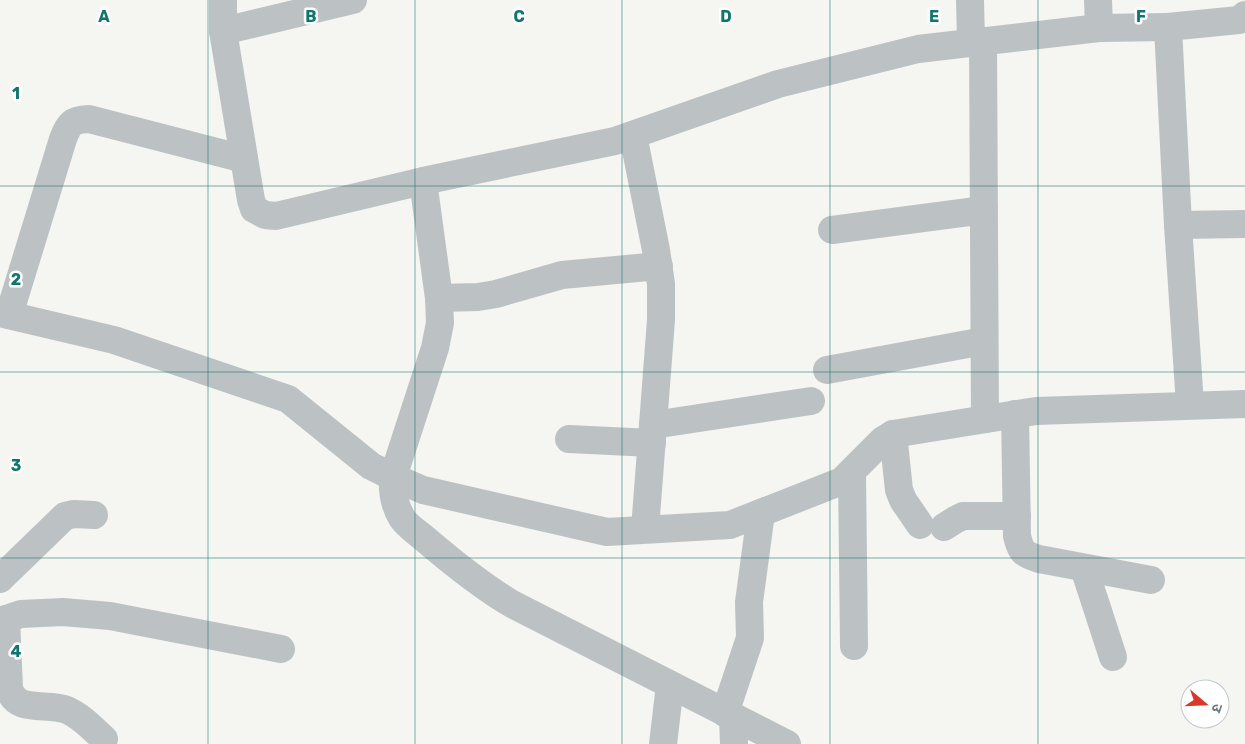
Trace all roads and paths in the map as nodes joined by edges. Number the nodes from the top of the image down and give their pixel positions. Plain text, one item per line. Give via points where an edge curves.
1 (223, 0) edge
2 (354, 0) edge
3 (970, 0) edge
4 (1098, 0) edge
5 (1245, 15) edge
6 (1168, 27) junction
7 (1099, 28) junction
8 (223, 31) junction
9 (977, 42) junction
10 (634, 135) junction
11 (244, 159) junction
12 (423, 181) junction
13 (984, 210) junction
14 (1245, 224) edge
15 (1178, 225) junction
16 (832, 230) dead end
17 (659, 266) junction
18 (439, 298) junction
19 (4, 314) edge
20 (984, 341) junction
21 (828, 370) dead end
22 (811, 401) dead end
23 (1245, 404) edge
24 (1190, 405) junction
25 (1015, 414) junction
26 (984, 419) junction
27 (653, 434) junction
28 (893, 434) junction
29 (569, 439) dead end
30 (852, 473) junction
31 (393, 477) junction
32 (760, 513) junction
33 (94, 515) dead end
34 (1017, 516) junction
35 (645, 530) junction
36 (1084, 568) junction
37 (0, 578) edge
38 (1151, 580) dead end
39 (3, 620) edge
40 (854, 646) dead end
41 (281, 649) dead end
42 (1114, 657) dead end
43 (670, 685) junction
44 (729, 715) junction
45 (104, 739) dead end
46 (663, 744) edge
47 (734, 744) edge
48 (787, 744) edge

1 - 8 street
2 - 8 street
3 - 9 street
4 - 7 street
5 - 6 street via 1239,20
6 - 7 street
6 - 15 street
7 - 9 street
8 - 11 street
9 - 10 street via 918,49 778,84
9 - 13 street
10 - 12 street
10 - 17 street
11 - 12 street via 254,209 265,215 276,216
11 - 19 street via 89,119 76,120 67,127 62,139
12 - 18 street
13 - 16 street
13 - 20 street
14 - 15 street
15 - 24 street
17 - 18 street via 562,275 496,294
17 - 27 street via 661,320
18 - 31 street via 440,323 435,348
19 - 31 street via 114,340 288,399 371,466
20 - 21 street
20 - 26 street
22 - 27 street
23 - 24 street
24 - 25 street
25 - 26 street
25 - 34 street
26 - 28 street
27 - 29 street
27 - 35 street
28 - 30 street via 883,440
28 - 34 street via 903,500 932,526 963,516
30 - 32 street via 842,481
30 - 40 street
31 - 35 street via 423,490 607,532
31 - 43 street via 396,508 404,520 459,569 512,604
32 - 35 street via 730,525
32 - 44 street via 749,602 750,638
33 - 37 street via 65,516
34 - 36 street via 1020,548 1027,556
36 - 38 street
36 - 42 street
39 - 41 street via 21,614 63,612 110,616
39 - 45 street via 11,697 25,705 68,710
43 - 44 street
43 - 46 street
44 - 47 street
44 - 48 street

